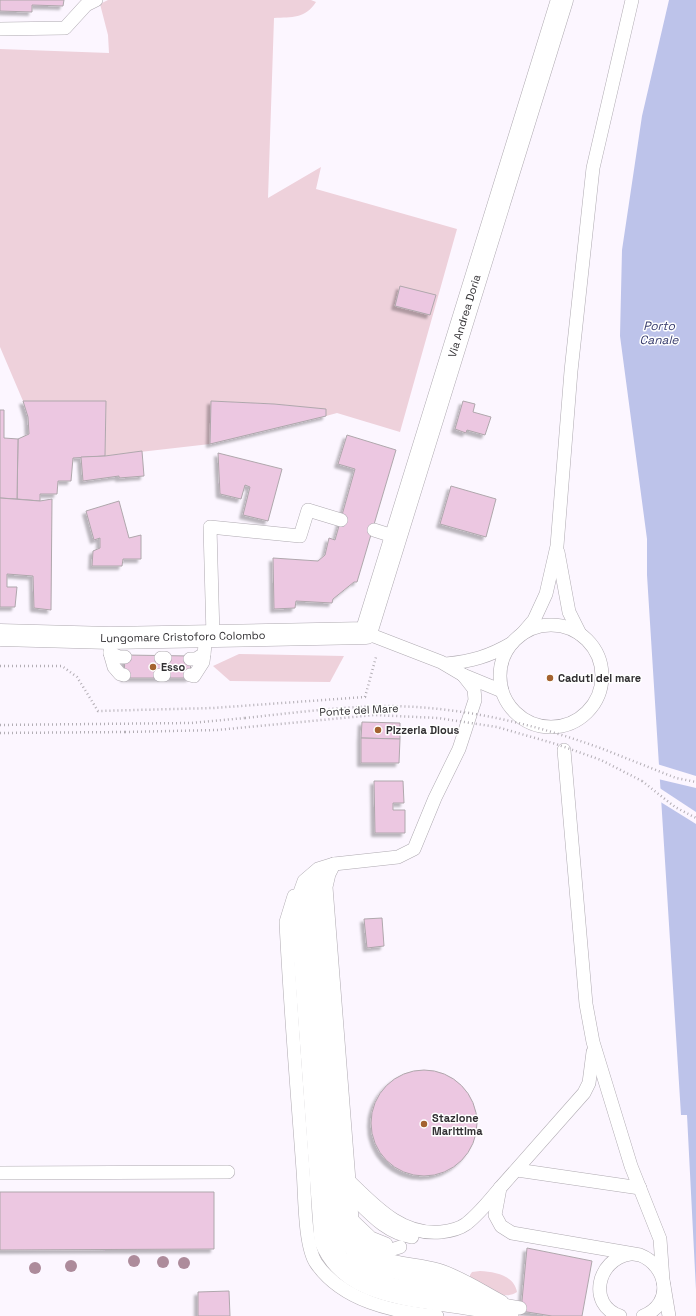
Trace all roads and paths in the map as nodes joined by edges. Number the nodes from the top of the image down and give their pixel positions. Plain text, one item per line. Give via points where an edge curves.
1 (96, 0) edge
2 (562, 0) edge
3 (632, 0) edge
4 (0, 29) edge
5 (341, 520) dead end
6 (374, 530) dead end
7 (396, 536) junction
8 (557, 546) junction
9 (522, 634) junction
10 (580, 634) junction
11 (0, 635) edge
12 (374, 636) junction
13 (208, 642) junction
14 (512, 643) junction
15 (110, 645) junction
16 (125, 657) dead end
17 (190, 659) dead end
18 (446, 664) junction
19 (0, 666) edge
20 (124, 675) dead end
21 (190, 675) dead end
22 (463, 675) junction
23 (502, 692) junction
24 (0, 725) edge
25 (0, 733) edge
26 (564, 750) dead end
27 (696, 782) edge
28 (696, 818) edge
29 (330, 865) junction
30 (308, 878) junction
31 (593, 1042) junction
32 (517, 1170) junction
33 (228, 1172) dead end
34 (0, 1173) edge
35 (500, 1188) junction
36 (640, 1188) junction
37 (336, 1200) junction
38 (452, 1230) junction
39 (412, 1243) junction
40 (640, 1255) junction
41 (663, 1280) junction
42 (515, 1310) edge
43 (437, 1316) edge
44 (616, 1316) edge
45 (643, 1316) edge
46 (670, 1316) edge

1 - 4 lane via 86,5 65,28
2 - 7 street, Via Andrea Doria
3 - 8 lane via 593,168 571,371
5 - 13 lane via 308,510 300,536 210,527
6 - 7 lane
7 - 12 street, Via Andrea Doria
8 - 9 lane via 546,594 534,620
8 - 10 lane via 569,612
9 - 10 lane via 536,627 551,625 566,627
9 - 14 lane
10 - 23 lane via 592,645 600,660 602,677 599,693 591,708 578,719 564,726 552,727 531,723 513,710
11 - 15 street, Lungomare Cristoforo Colombo
12 - 13 street, Lungomare Cristoforo Colombo
12 - 18 lane
12 - 19 path via 365,697 338,700 213,708 98,711 77,677 62,666
13 - 15 street, Lungomare Cristoforo Colombo
13 - 17 lane via 196,659
13 - 21 lane via 198,672 194,676
14 - 18 lane via 475,660
14 - 23 lane via 501,666
15 - 16 lane via 119,657
15 - 20 lane via 114,667
18 - 22 lane
22 - 23 lane
22 - 29 lane via 474,689 475,700 459,749 414,849 398,857
24 - 27 path, Ponte del Mare, bridge via 191,722 383,706 454,710 504,719 570,737 669,775
25 - 28 path, Ponte del Mare, bridge via 217,730 405,715 472,722 534,737 602,760 632,775 675,807
26 - 31 lane via 586,1004
29 - 30 lane
29 - 37 lane via 326,887
30 - 37 lane via 308,912
30 - 37 lane via 291,902 286,922
31 - 32 lane via 592,1071 584,1094
31 - 36 lane
32 - 35 lane
32 - 36 lane
33 - 34 lane
35 - 38 lane via 466,1224
35 - 40 lane via 495,1215 501,1226 512,1233
36 - 41 lane via 660,1239
37 - 38 lane via 380,1211 407,1228 432,1233
37 - 39 lane via 371,1215
37 - 39 lane via 371,1238 390,1246
37 - 42 lane via 357,1242 375,1256 457,1277
37 - 42 lane via 332,1239 342,1258 360,1272 394,1285
37 - 42 lane via 321,1242 333,1264 352,1280 392,1296
37 - 43 lane via 311,1253 323,1272 353,1296 375,1304
38 - 39 lane
40 - 41 lane via 658,1267
40 - 44 lane via 627,1255 615,1259 602,1275 601,1297
41 - 45 lane via 661,1300
41 - 46 lane

